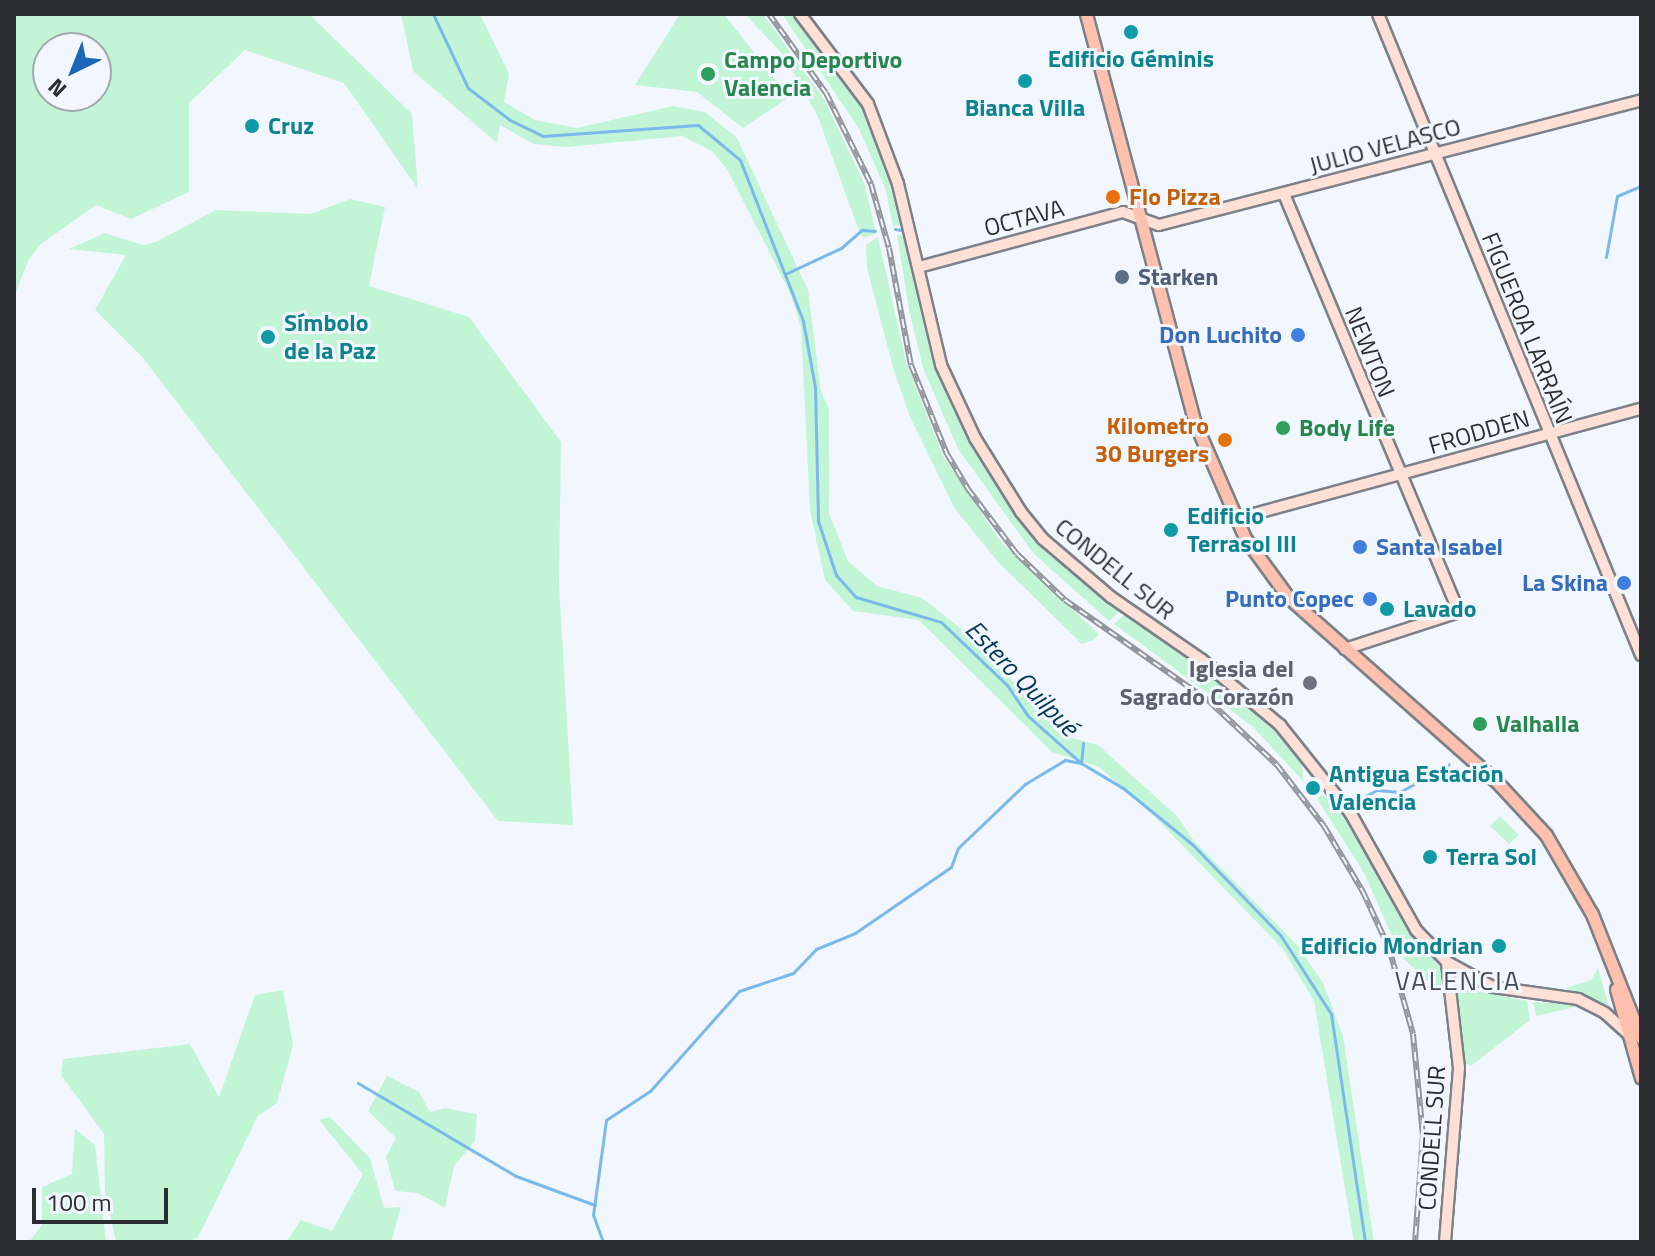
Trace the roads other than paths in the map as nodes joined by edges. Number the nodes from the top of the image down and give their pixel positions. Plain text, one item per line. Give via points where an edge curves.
1 (800, 14) edge
2 (1086, 14) edge
3 (1378, 14) edge
4 (1641, 100) edge
5 (1434, 154) junction
6 (1284, 194) junction
7 (1140, 218) junction
8 (919, 267) junction
9 (1641, 409) edge
10 (1548, 433) junction
11 (1401, 474) junction
12 (1235, 519) junction
13 (1345, 649) junction
14 (1641, 655) edge
15 (1607, 949) junction
16 (1447, 962) junction
17 (1477, 981) junction
18 (1450, 989) junction
19 (1627, 1033) junction
20 (1641, 1038) edge
21 (1641, 1078) edge
22 (1445, 1242) edge

1 - 8 street, CONDELL SUR via 868,104 898,184
2 - 7 main road
3 - 5 street, FIGUEROA LARRAÍN
4 - 5 street, JULIO VELASCO
5 - 6 street, JULIO VELASCO
5 - 10 street, FIGUEROA LARRAÍN
6 - 7 street, JULIO VELASCO via 1159,225
6 - 11 street, NEWTON
7 - 8 street, OCTAVA via 1123,212
7 - 12 main road via 1197,431
8 - 16 street, CONDELL SUR via 951,389 1021,512 1079,571 1224,676 1280,725 1351,814 1410,920
9 - 10 street, FRODDEN
10 - 11 street, FRODDEN
10 - 14 street, FIGUEROA LARRAÍN
11 - 12 street, FRODDEN
11 - 13 street, NEWTON via 1459,612
12 - 13 main road via 1276,584
13 - 15 main road via 1497,782 1534,822 1573,876
15 - 19 main road
15 - 20 main road
16 - 17 street, CONDELL SUR
16 - 18 street, CONDELL SUR
17 - 18 street via 1459,982
17 - 19 street, CONDELL SUR via 1515,992 1578,999
18 - 22 street, CONDELL SUR via 1459,1068
19 - 21 main road

